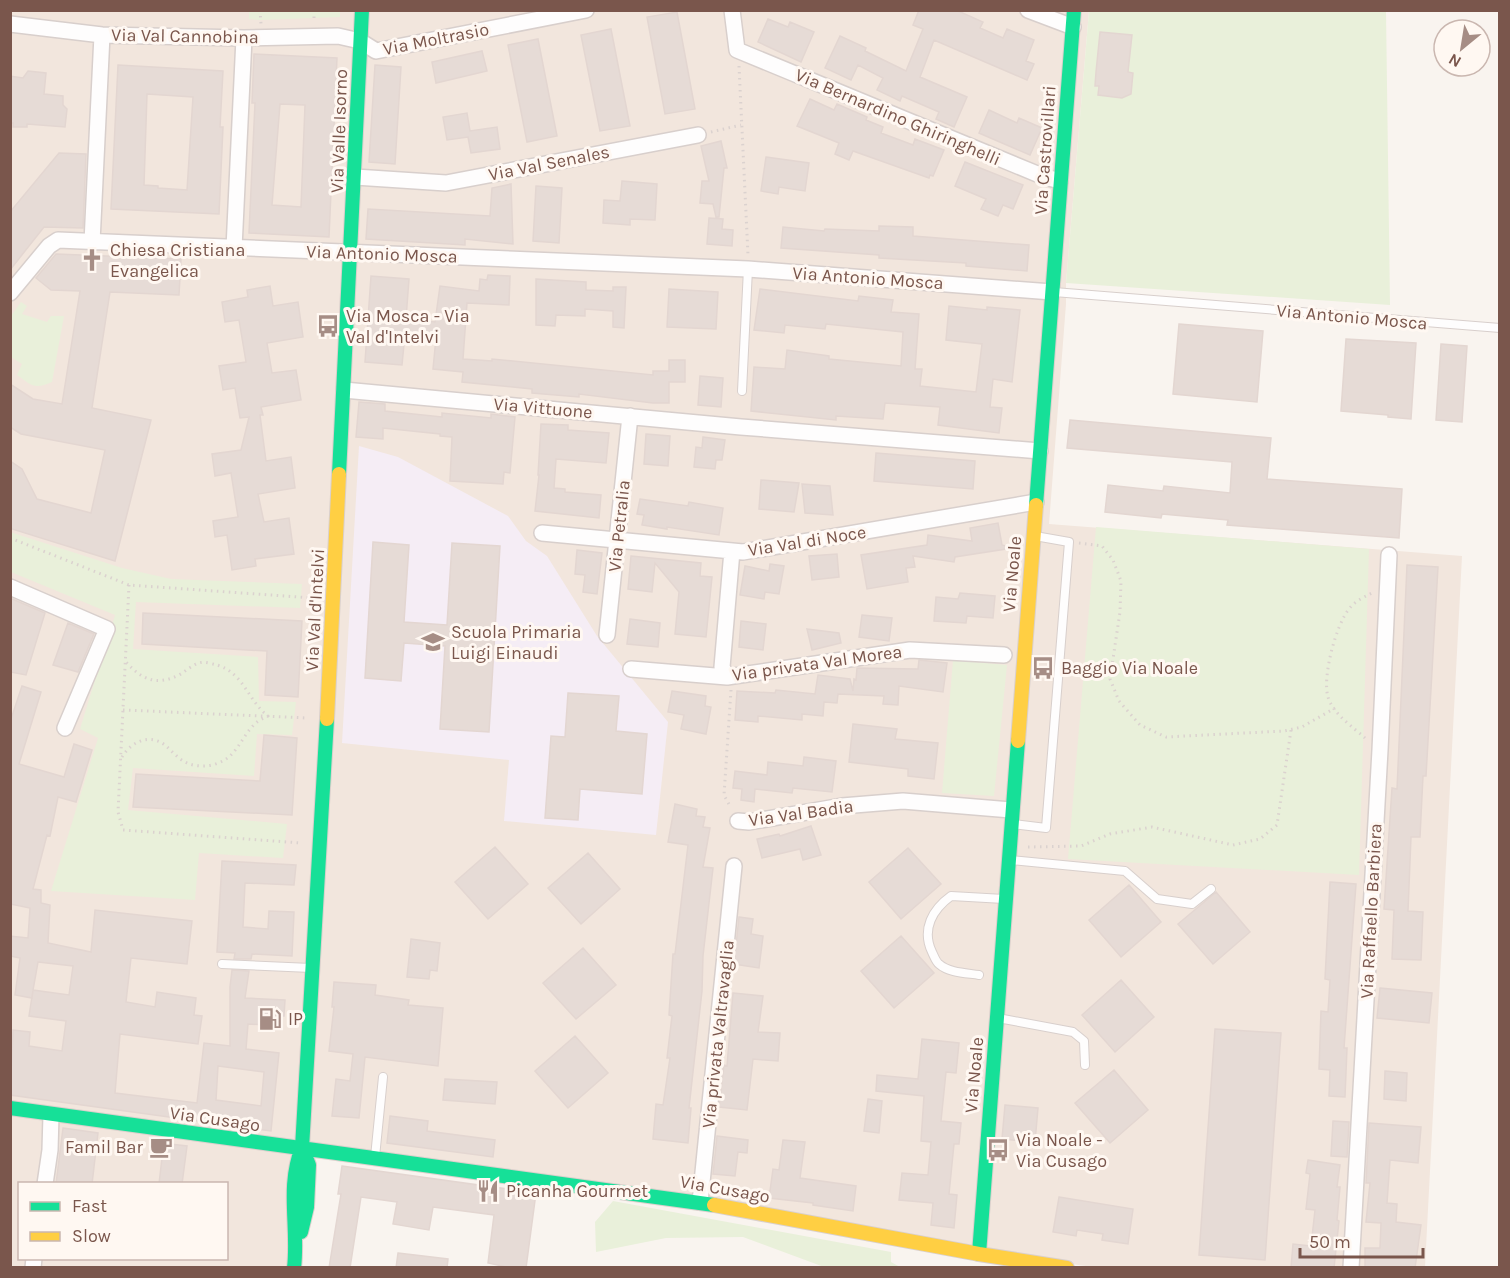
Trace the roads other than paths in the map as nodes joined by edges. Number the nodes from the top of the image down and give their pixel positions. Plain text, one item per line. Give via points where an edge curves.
1 (362, 10) edge
2 (586, 10) edge
3 (732, 10) edge
4 (1028, 10) edge
5 (1074, 10) edge
6 (10, 24) edge
7 (1073, 27) junction
8 (102, 35) junction
9 (244, 38) junction
10 (360, 41) junction
11 (698, 135) road end
12 (355, 177) junction
13 (1060, 181) junction
14 (92, 242) junction
15 (234, 248) junction
16 (351, 253) junction
17 (748, 269) junction
18 (1052, 292) junction
19 (10, 293) edge
20 (1500, 328) edge
21 (344, 390) junction
22 (742, 391) dead end
23 (630, 416) junction
24 (1040, 451) junction
25 (1036, 502) junction
26 (542, 533) dead end
27 (1034, 536) junction
28 (618, 542) junction
29 (732, 551) junction
30 (1389, 555) dead end
31 (10, 587) edge
32 (607, 635) dead end
33 (1004, 655) dead end
34 (631, 669) dead end
35 (727, 677) junction
36 (65, 728) dead end
37 (1011, 817) junction
38 (738, 822) road end
39 (1008, 860) junction
40 (734, 866) dead end
41 (1211, 889) dead end
42 (1005, 899) junction
43 (222, 964) dead end
44 (312, 968) junction
45 (980, 975) dead end
46 (997, 1018) junction
47 (1085, 1065) dead end
48 (384, 1077) dead end
49 (10, 1108) edge
50 (51, 1115) junction
51 (302, 1148) junction
52 (375, 1158) junction
53 (45, 1182) edge
54 (700, 1202) junction
55 (978, 1254) junction
56 (294, 1268) edge
57 (1067, 1268) edge
58 (1351, 1268) edge

1 - 10 street, Via Valle Isorno
2 - 10 street, Via Moltrasio via 376,51
3 - 13 street, Via Bernardino Ghiringhelli via 737,50
4 - 7 street
5 - 7 street, Via Castrovillari
6 - 8 street, Via Val Cannobina
7 - 13 street, Via Castrovillari
8 - 9 street, Via Val Cannobina
8 - 14 street
9 - 10 street, Via Val Cannobina via 338,36
9 - 15 street
10 - 12 street, Via Valle Isorno
11 - 12 street, Via Val Senales via 446,183
12 - 16 street, Via Valle Isorno
13 - 18 street, Via Castrovillari
14 - 15 street, Via Antonio Mosca
14 - 19 street, Via Antonio Mosca via 58,240
15 - 16 street, Via Antonio Mosca
16 - 17 street, Via Antonio Mosca
16 - 21 street, Via Val d'Intelvi
17 - 18 street, Via Antonio Mosca
17 - 22 lane
18 - 20 lane, Via Antonio Mosca
18 - 24 street, Via Noale
21 - 23 street, Via Vittuone
21 - 44 street, Via Val d'Intelvi via 320,886
23 - 24 street, Via Vittuone
23 - 28 street, Via Petralia
24 - 25 street, Via Noale
25 - 27 street, Via Noale
25 - 29 street, Via Val di Noce
26 - 28 street, Via Val di Noce
27 - 37 street, Via Noale
27 - 37 lane via 1069,542 1046,828
28 - 29 street, Via Val di Noce
28 - 32 street, Via Petralia
29 - 35 street via 722,668
30 - 58 street, Via Raffaello Barbiera
31 - 36 street via 108,629
33 - 35 street, Via privata Val Morea via 910,650
34 - 35 street, Via privata Val Morea
37 - 38 street, Via Val Badia via 903,801
37 - 39 street, Via Noale
39 - 41 lane via 1125,871 1156,899 1192,904
39 - 42 street, Via Noale
40 - 54 street, Via privata Valtravaglia
42 - 45 lane via 951,896 931,916 930,948 938,964
42 - 46 street, Via Noale
43 - 44 lane
44 - 51 street, Via Val d'Intelvi
46 - 47 lane via 1073,1032 1084,1041
46 - 55 street, Via Noale
48 - 52 lane
49 - 50 street, Via Cusago
50 - 51 street, Via Cusago
50 - 53 street
51 - 52 street, Via Cusago
51 - 56 street, Via Val d'Intelvi via 296,1160 293,1193 297,1239
52 - 54 street, Via Cusago
54 - 55 street, Via Cusago
55 - 57 street, Via Cusago

